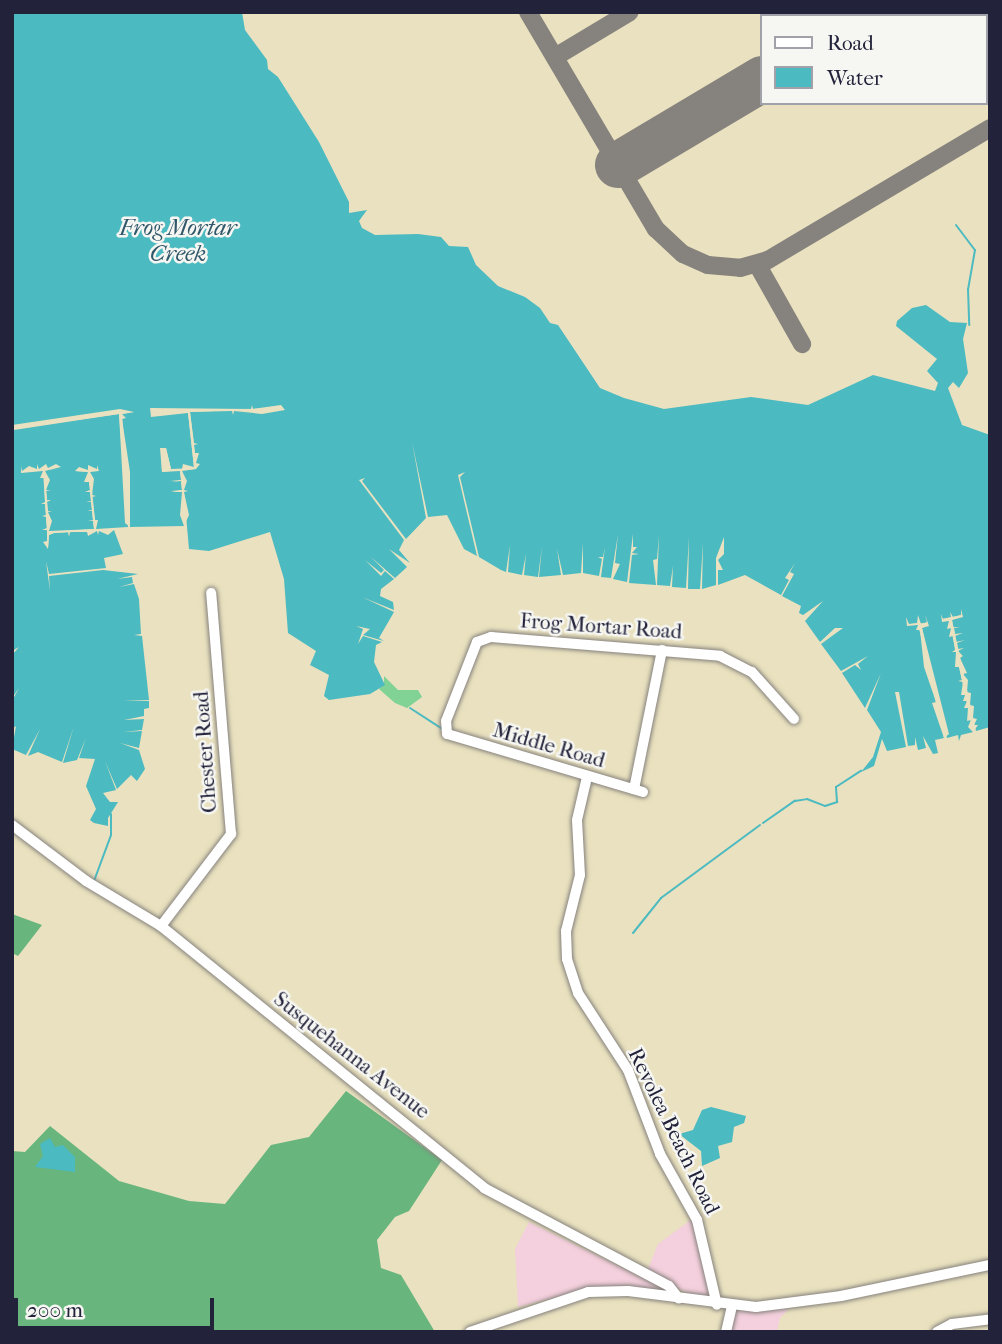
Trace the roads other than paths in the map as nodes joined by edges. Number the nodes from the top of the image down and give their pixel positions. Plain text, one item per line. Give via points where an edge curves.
1 (211, 593) dead end
2 (662, 650) junction
3 (794, 719) dead end
4 (446, 732) joint
5 (587, 776) junction
6 (12, 825) edge
7 (161, 926) junction
8 (990, 1265) edge
9 (679, 1298) junction
10 (717, 1305) junction
11 (732, 1307) junction
12 (990, 1319) edge
13 (470, 1332) edge
14 (726, 1332) edge
15 (937, 1332) edge

1 - 7 street, Chester Road via 231,834
2 - 3 street, Frog Mortar Road via 711,654 739,663
2 - 4 street, Frog Mortar Road via 481,639 469,655
2 - 5 street, Middle Road via 638,790
4 - 5 street, Middle Road
5 - 10 street, Revolea Beach Road via 577,820 580,875 566,930 567,959 578,993 631,1077 660,1154 697,1220
6 - 7 street, Susquehanna Avenue via 86,881
7 - 9 street, Susquehanna Avenue via 484,1188 669,1286
8 - 11 street via 830,1298
9 - 10 street
9 - 13 street via 628,1291 588,1292
10 - 11 street
11 - 14 street
12 - 15 street via 952,1324

